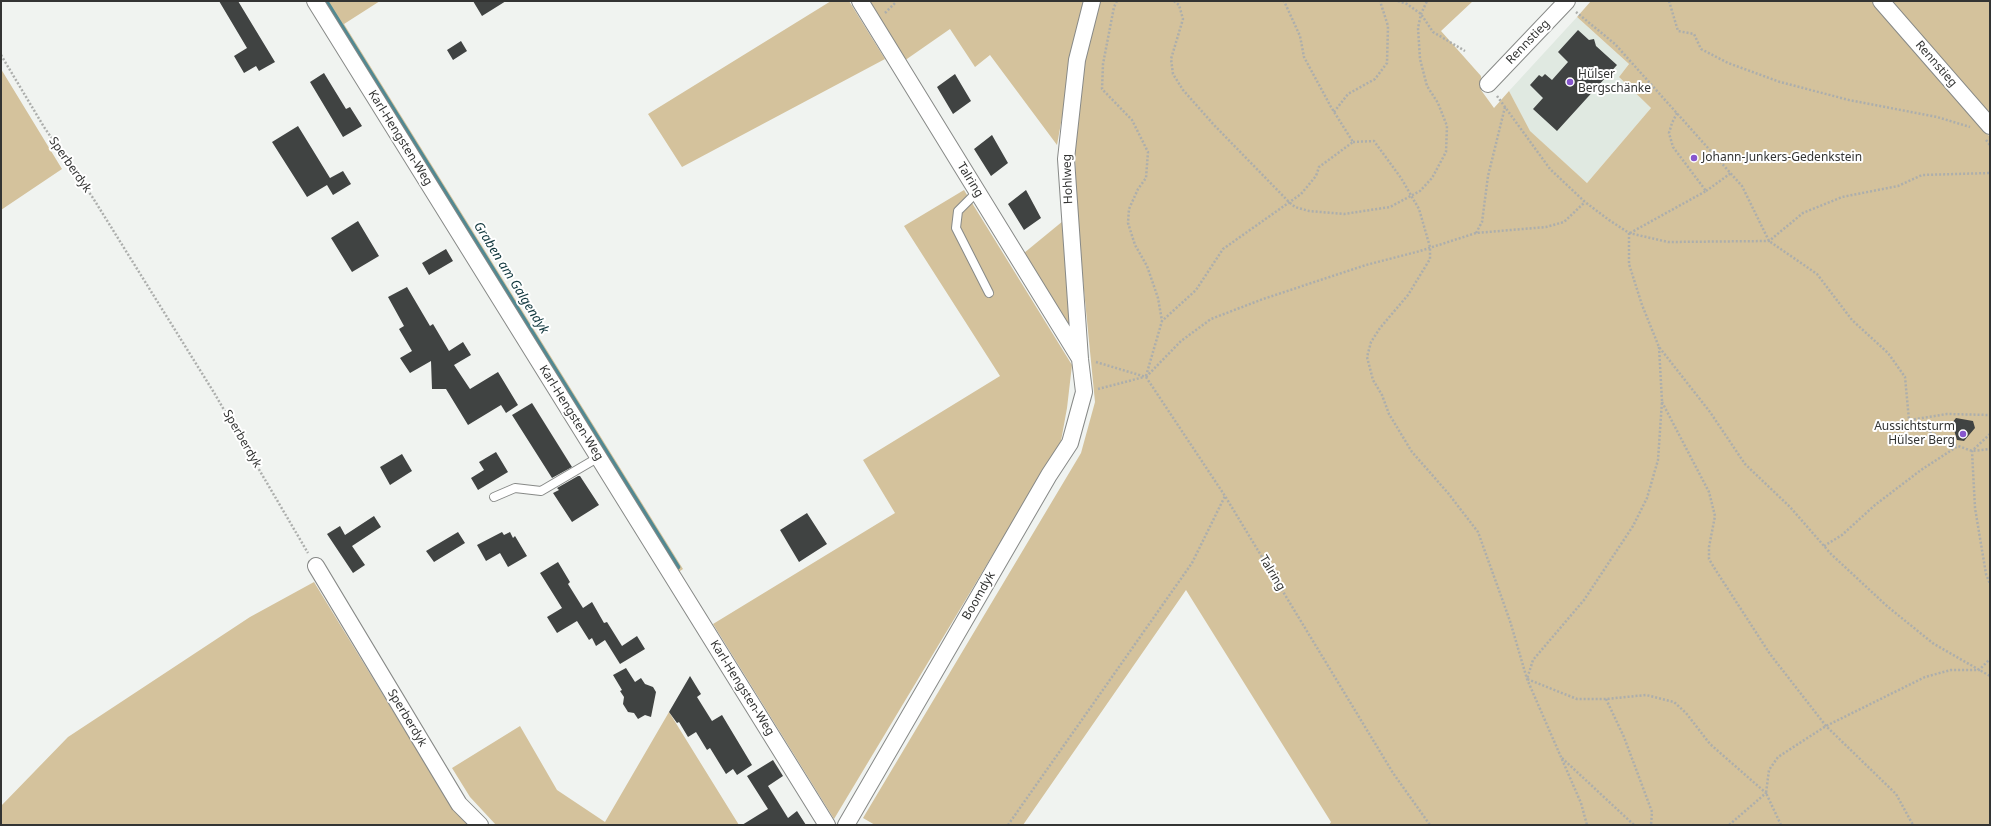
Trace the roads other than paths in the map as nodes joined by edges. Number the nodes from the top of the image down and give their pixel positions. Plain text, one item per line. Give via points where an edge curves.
1 (315, 1) edge
2 (860, 1) edge
3 (1092, 1) edge
4 (1881, 1) edge
5 (1565, 3) edge
6 (1488, 84) dead end
7 (1983, 130) edge
8 (977, 192) junction
9 (989, 293) dead end
10 (1080, 359) junction
11 (599, 457) junction
12 (494, 496) dead end
13 (316, 566) road end
14 (480, 825) edge
15 (827, 825) edge
16 (846, 825) edge

1 - 11 street, Karl-Hengsten-Weg
2 - 8 street, Talring
3 - 10 street, Hohlweg via 1077,60 1066,160
4 - 7 street, Rennstieg
5 - 6 street, Rennstieg
8 - 9 lane via 958,211 956,228
8 - 10 street, Talring
10 - 16 street, Boomdyk via 1084,392 1070,443
11 - 12 lane via 541,491 515,488
11 - 15 street, Karl-Hengsten-Weg
13 - 14 street, Sperberdyk via 459,804

